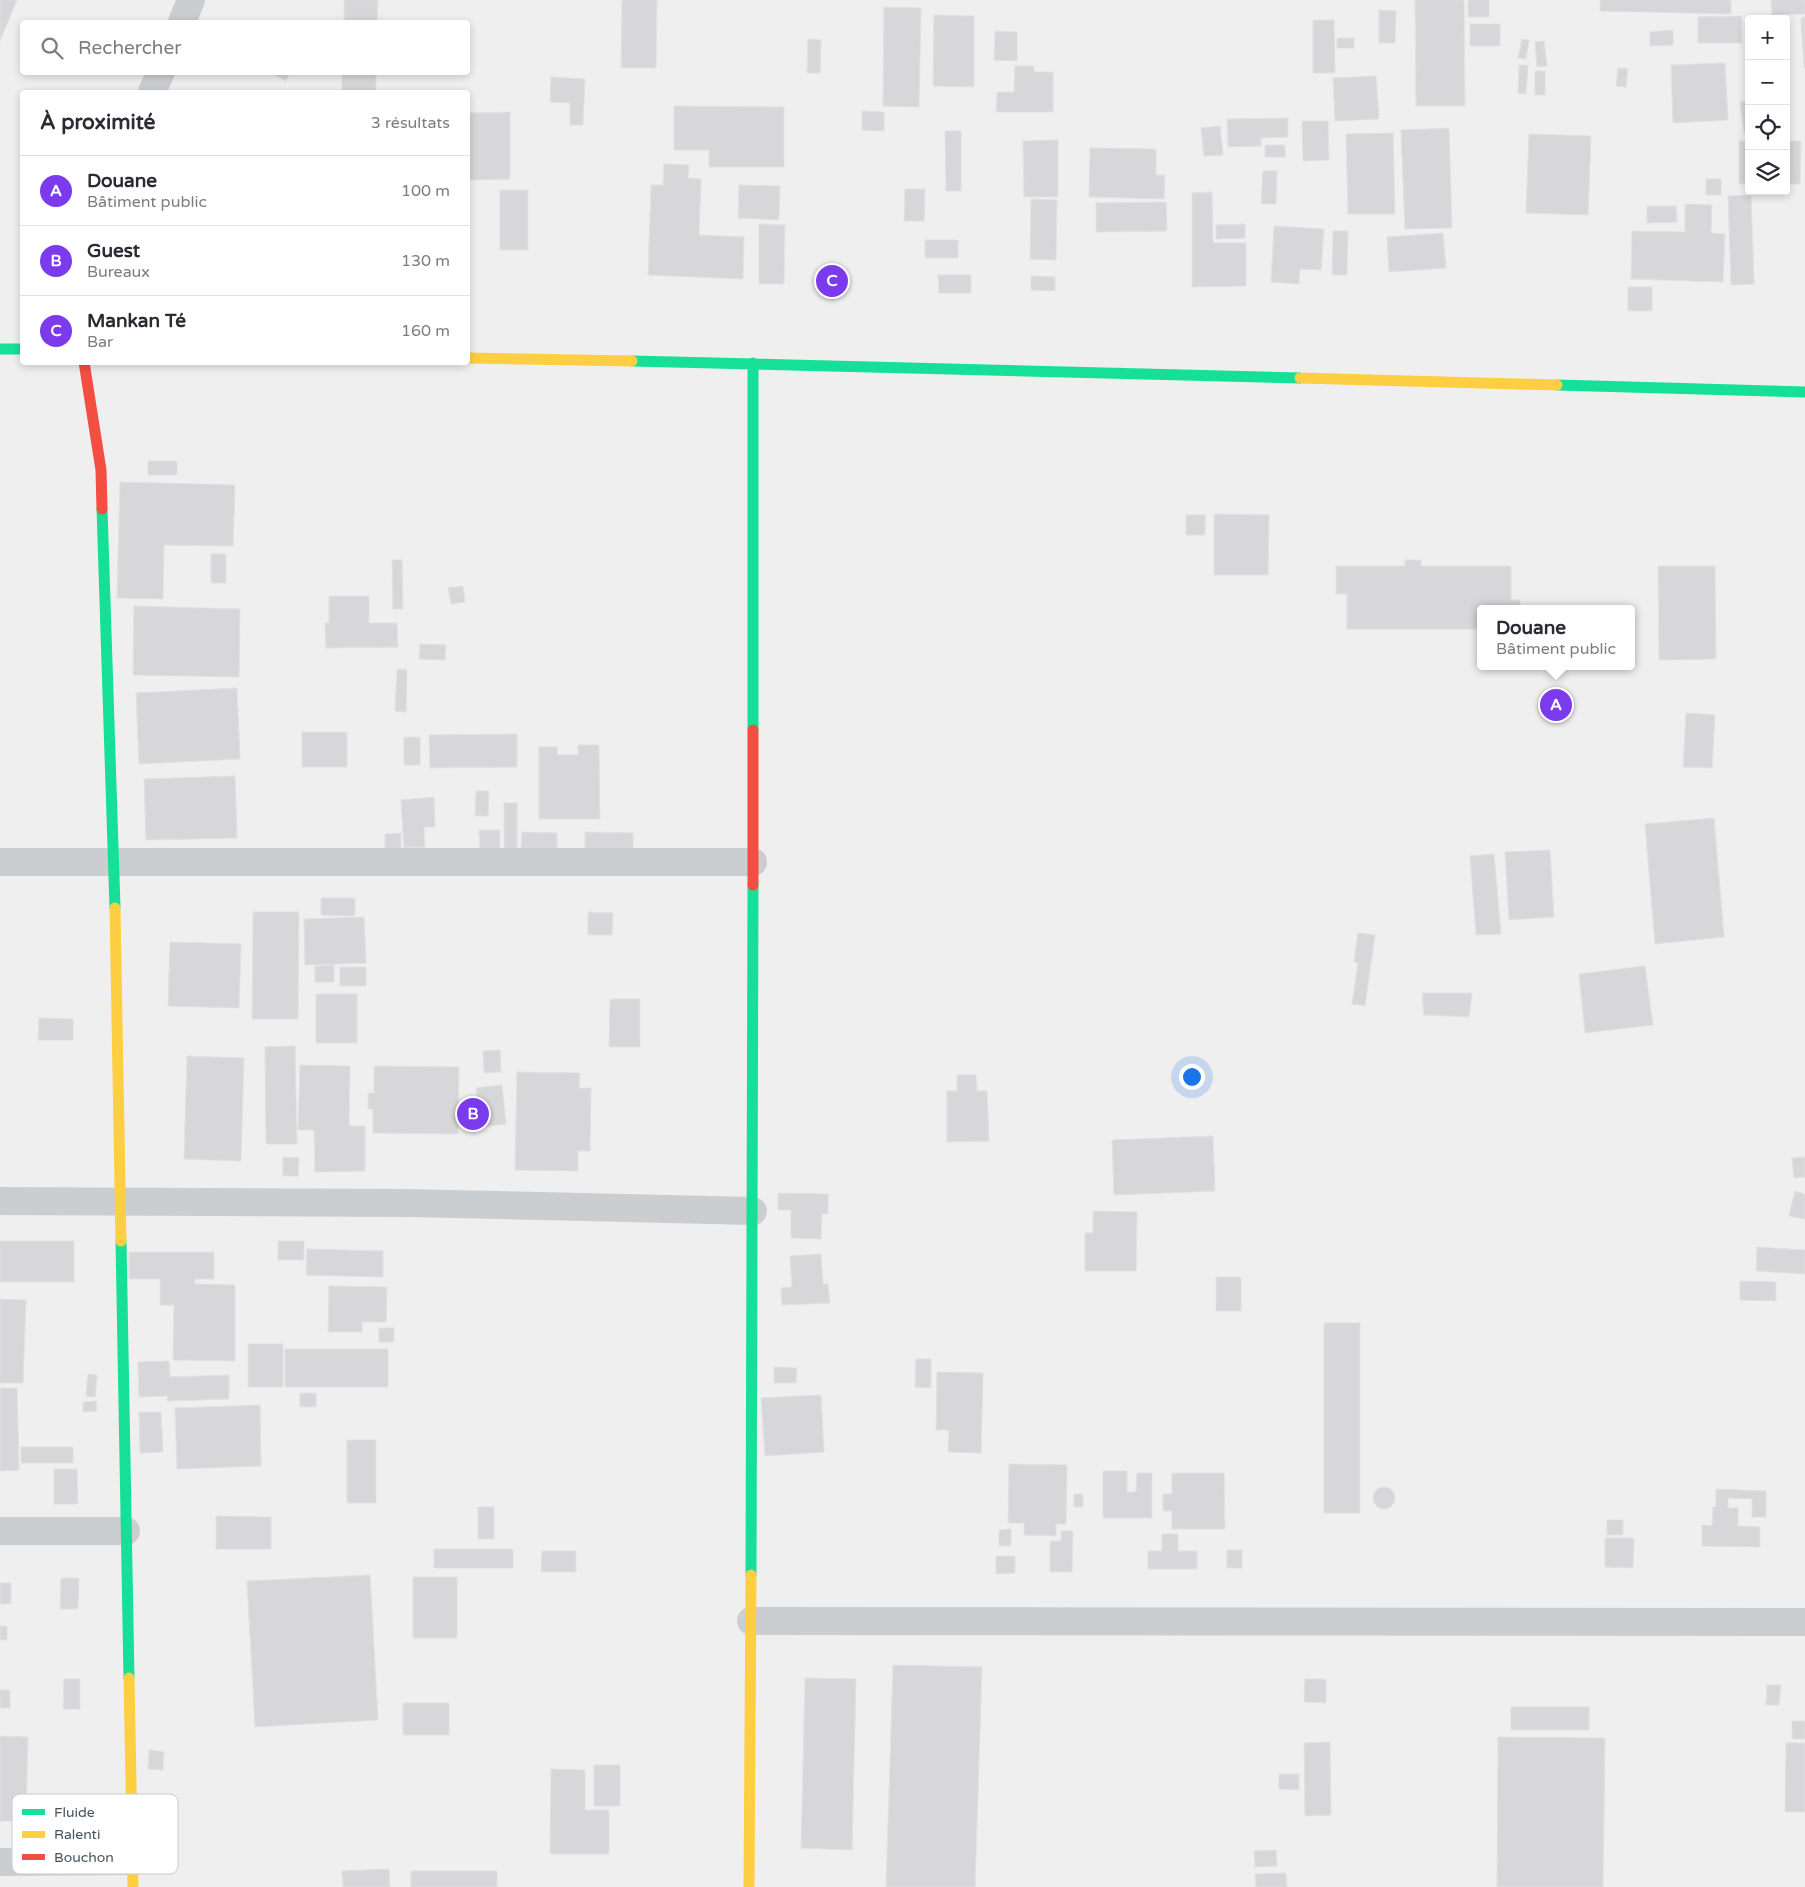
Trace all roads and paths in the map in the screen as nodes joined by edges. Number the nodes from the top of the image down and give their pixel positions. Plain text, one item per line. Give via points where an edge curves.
1 (191, 0) edge
2 (183, 20) edge
3 (160, 75) edge
4 (153, 90) edge
5 (0, 349) edge
6 (20, 350) edge
7 (470, 358) edge
8 (753, 363) junction
9 (84, 365) edge
10 (1805, 392) edge
11 (0, 862) edge
12 (114, 862) junction
13 (753, 862) junction
14 (0, 1201) edge
15 (120, 1202) junction
16 (753, 1211) junction
17 (126, 1531) junction
18 (0, 1532) edge
19 (751, 1620) junction
20 (1805, 1622) edge
21 (131, 1794) edge
22 (749, 1887) edge

1 - 2 street
3 - 4 street
5 - 6 street
7 - 8 street
8 - 10 street
8 - 13 street
9 - 12 street via 101,470
11 - 12 street
12 - 13 street
12 - 15 street
13 - 16 street
14 - 15 street
15 - 16 street via 408,1203
15 - 17 street
16 - 19 street
17 - 18 street
17 - 21 street
19 - 20 street
19 - 22 street

